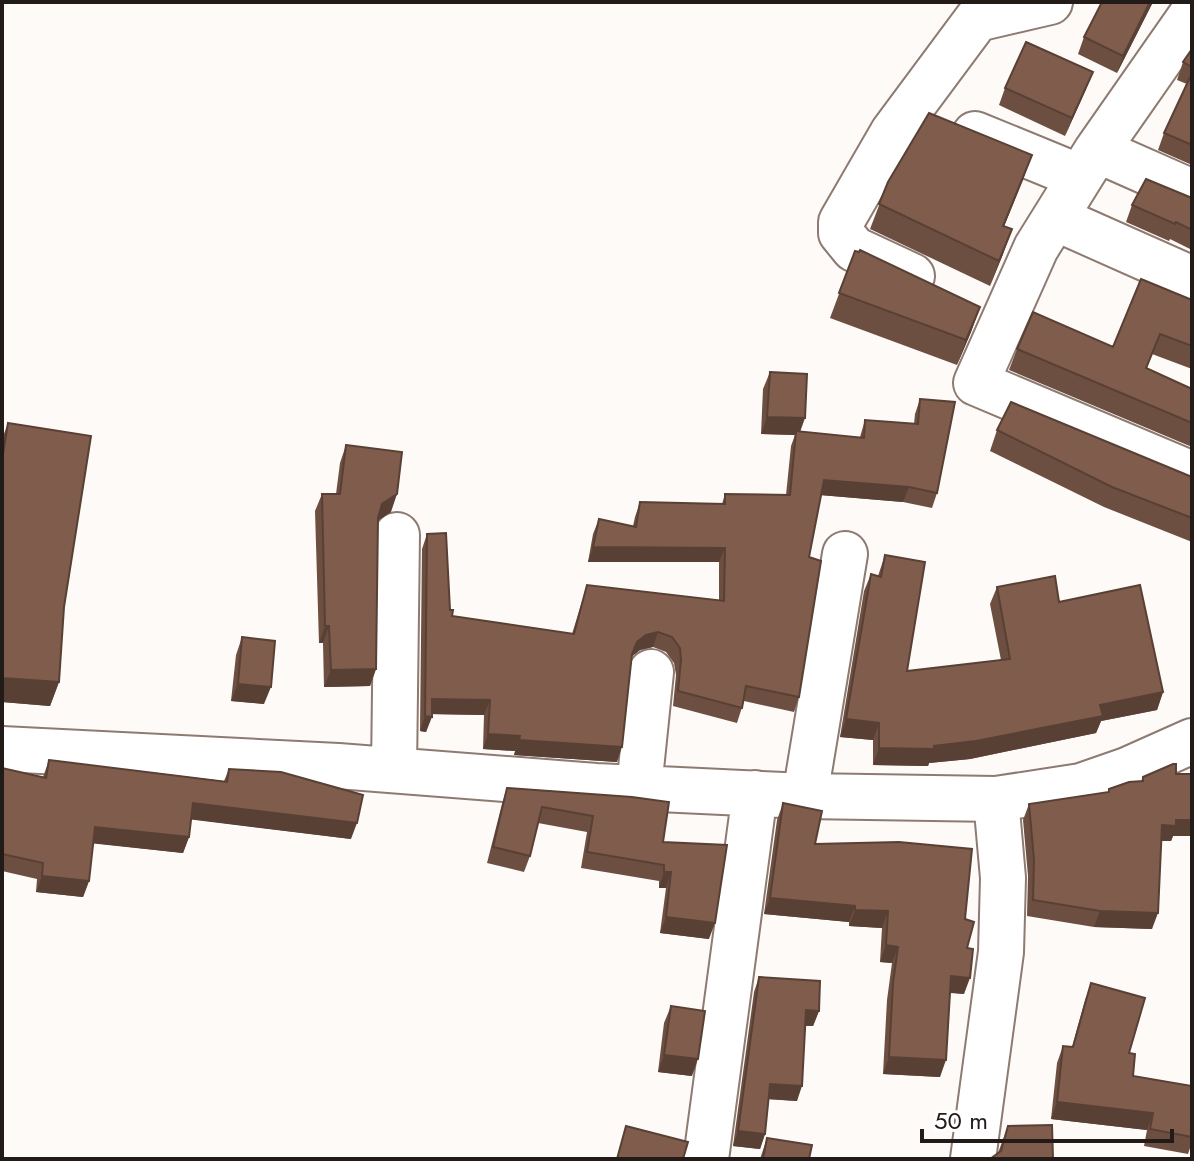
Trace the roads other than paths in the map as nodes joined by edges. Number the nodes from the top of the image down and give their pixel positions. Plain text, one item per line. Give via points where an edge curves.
1 (1050, 2) edge
2 (1192, 14) edge
3 (911, 107) junction
4 (1089, 164) junction
5 (1192, 192) edge
6 (1055, 218) junction
7 (1192, 279) edge
8 (1004, 320) junction
9 (1192, 474) edge
10 (397, 535) dead end
11 (845, 554) dead end
12 (651, 672) dead end
13 (1192, 741) edge
14 (2, 749) edge
15 (394, 770) junction
16 (639, 788) junction
17 (755, 793) junction
18 (805, 796) junction
19 (996, 799) junction
20 (706, 1159) edge
21 (973, 1159) edge

1 - 3 street via 977,19
2 - 4 street
3 - 4 street
3 - 8 street via 841,222 841,233 854,249
4 - 5 street
4 - 6 street
6 - 7 street
6 - 8 street
8 - 9 street via 976,383
10 - 15 street
11 - 18 street
12 - 16 street
13 - 19 street via 1081,786
14 - 15 street
15 - 16 street
16 - 17 street
17 - 18 street
17 - 20 street
18 - 19 street
19 - 21 street via 1003,878 1001,952

